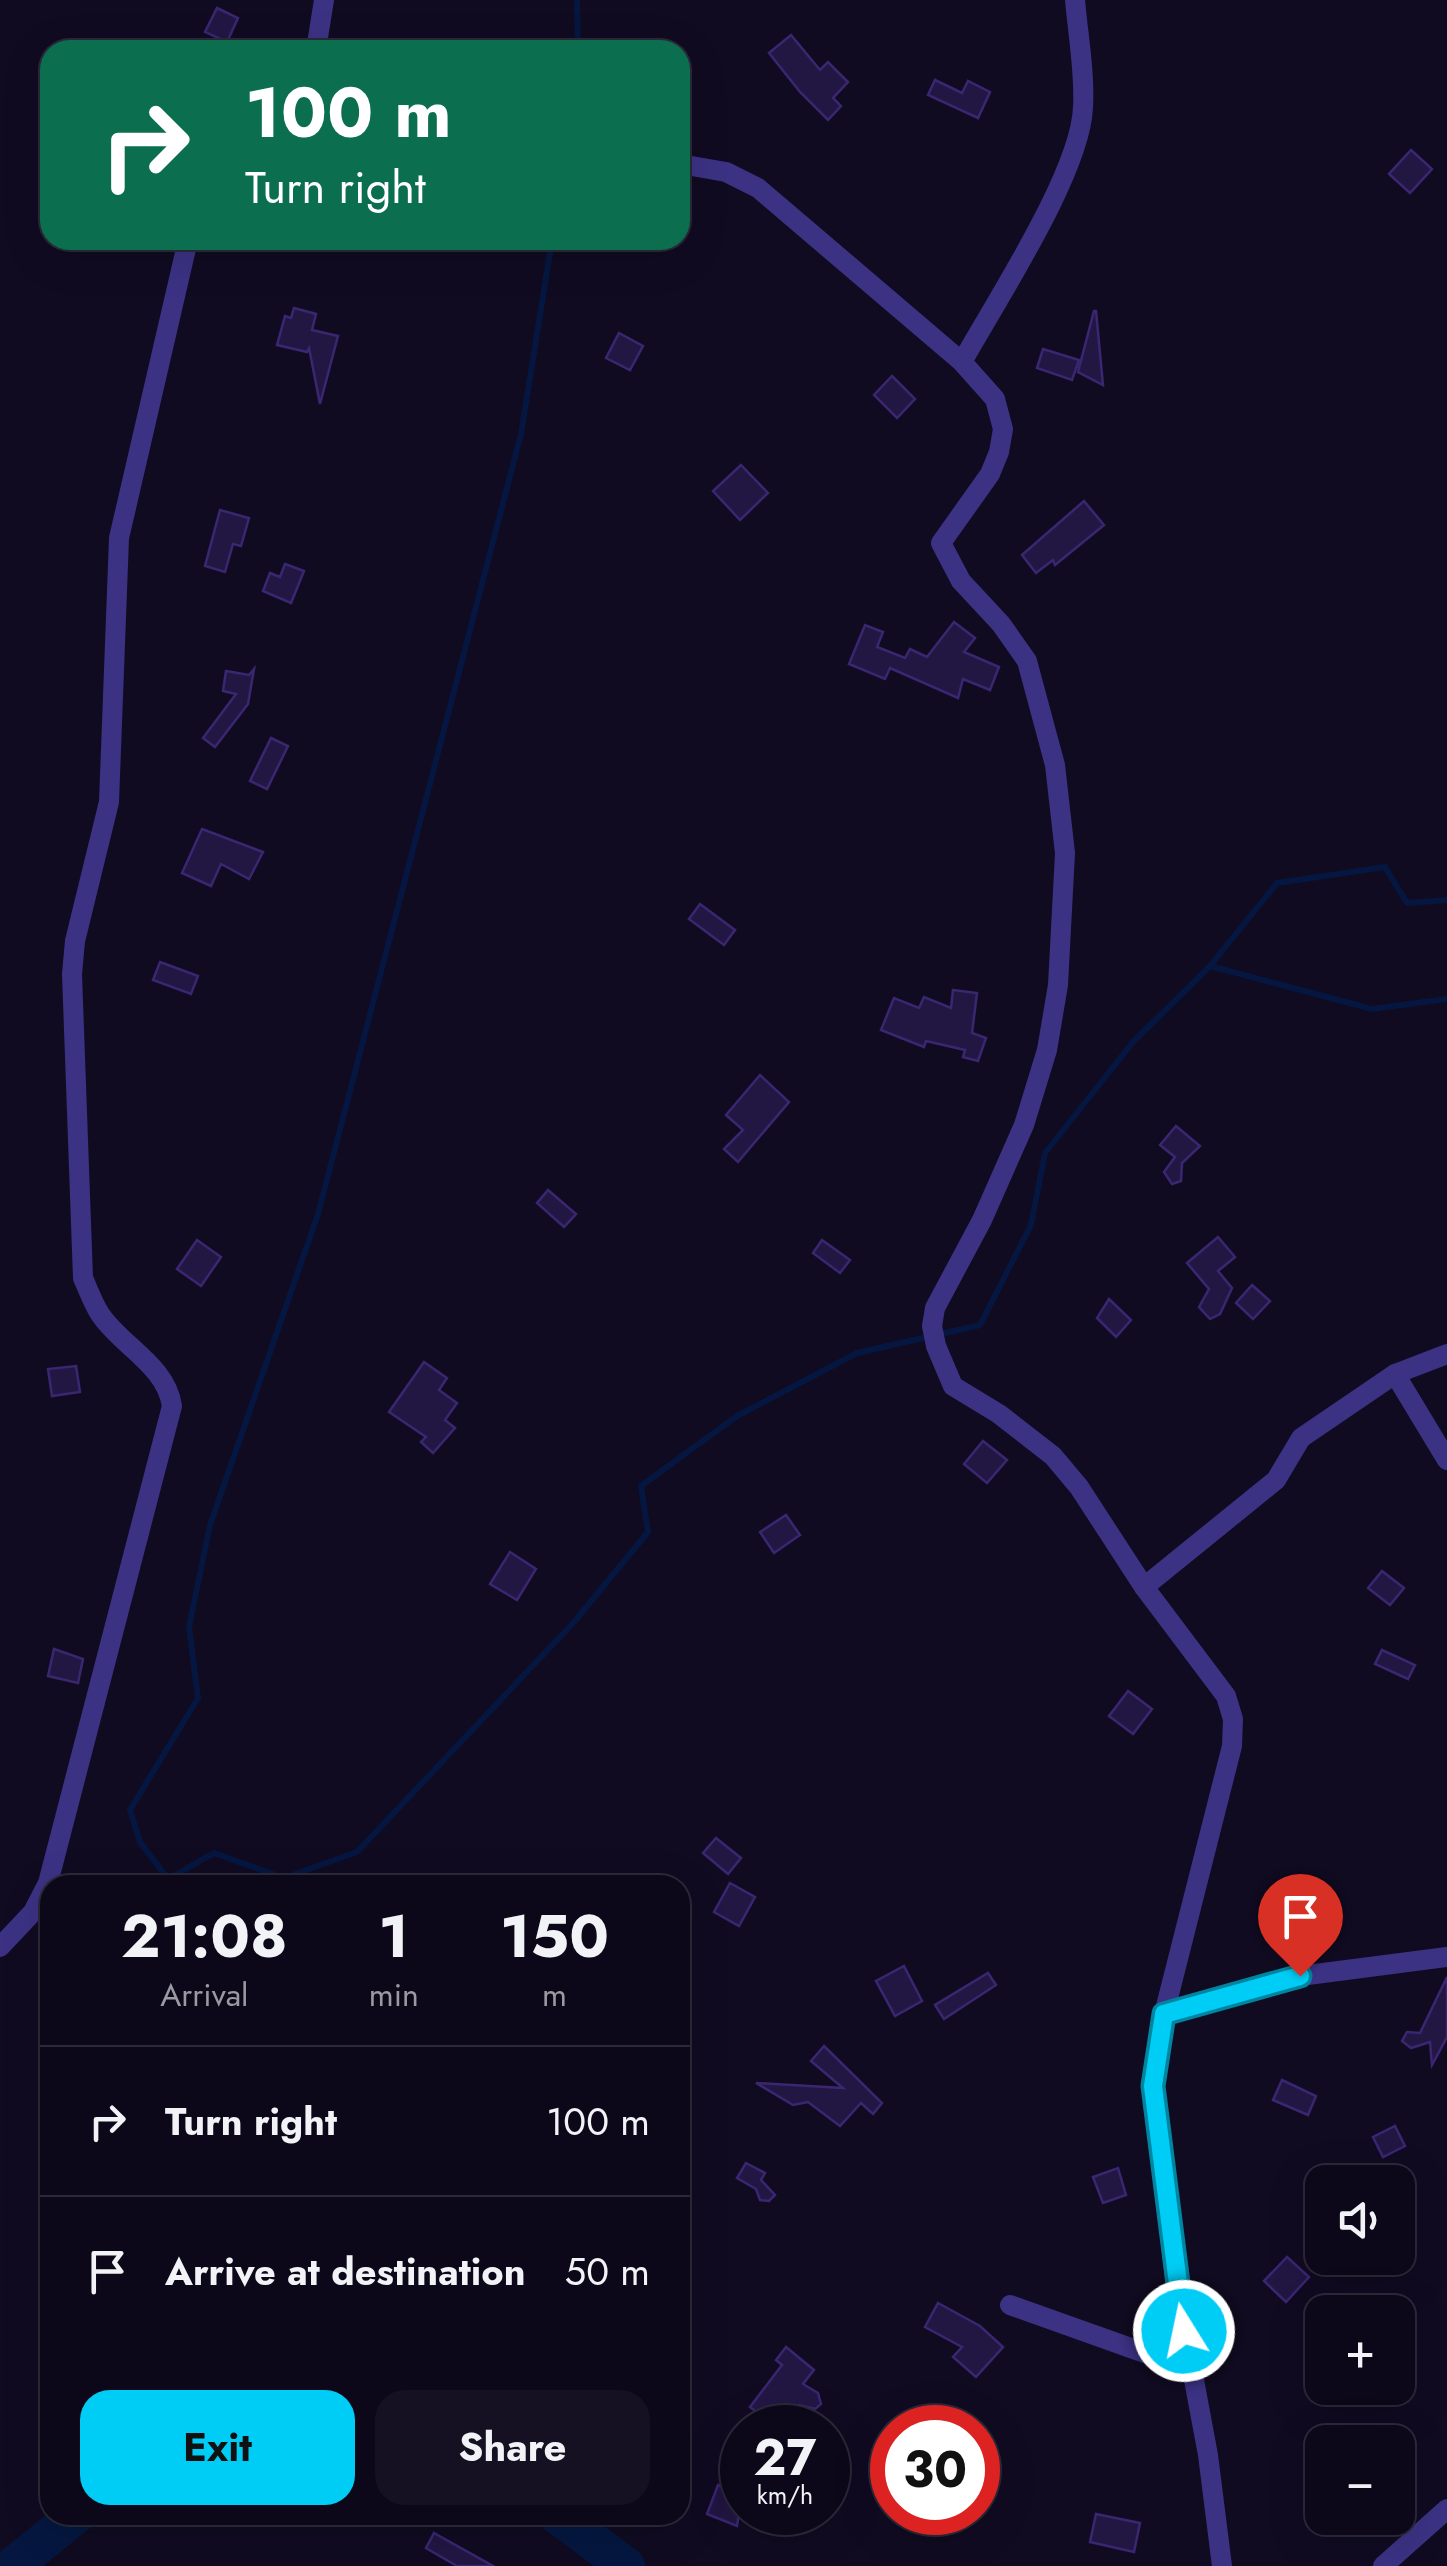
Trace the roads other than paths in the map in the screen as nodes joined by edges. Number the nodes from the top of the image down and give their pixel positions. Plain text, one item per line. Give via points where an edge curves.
1 (324, 0) edge
2 (1074, 0) edge
3 (318, 40) edge
4 (690, 166) edge
5 (186, 250) edge
6 (962, 362) junction
7 (1447, 1354) edge
8 (1395, 1374) junction
9 (1447, 1460) edge
10 (1144, 1587) junction
11 (50, 1875) edge
12 (40, 1898) edge
13 (0, 1946) edge
14 (1446, 1959) edge
15 (1164, 2014) junction
16 (1010, 2305) dead end
17 (1190, 2358) junction
18 (1447, 2509) edge
19 (1222, 2566) edge
20 (1383, 2566) edge

1 - 3 street
2 - 6 street via 1084,109 1078,138 1064,176
4 - 6 street via 726,172 758,188
5 - 11 street via 120,538 110,802 72,974 83,1278 101,1316 170,1390 172,1406
6 - 10 street via 995,399 1002,429 990,474 941,543 962,581 1027,660 1055,764 1065,853 1048,1050 1024,1125 932,1326 953,1386 1053,1456
7 - 8 street
8 - 9 street
8 - 10 street via 1302,1438 1276,1480
10 - 15 street via 1226,1696 1233,1719 1232,1746
12 - 13 street
14 - 15 street via 1300,1976
15 - 17 street via 1153,2086
16 - 17 street via 1156,2356
17 - 19 street
18 - 20 street

